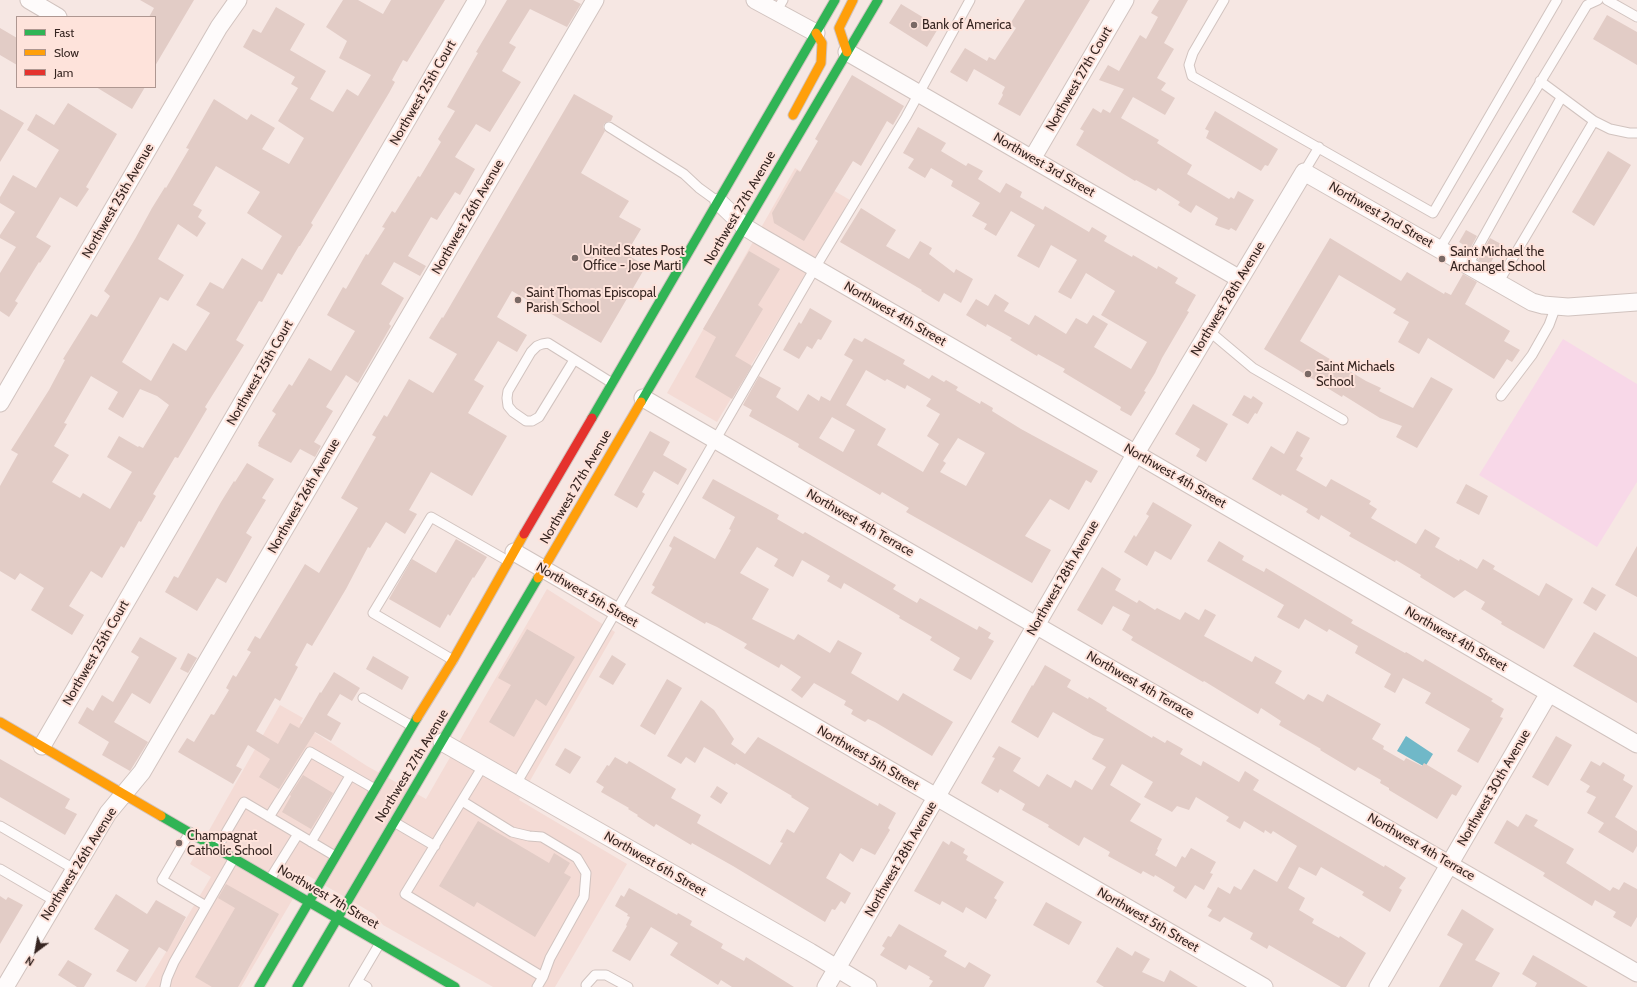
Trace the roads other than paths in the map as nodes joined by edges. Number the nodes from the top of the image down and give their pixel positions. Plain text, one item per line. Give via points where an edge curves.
1 (29, 0) edge
2 (238, 0) edge
3 (477, 0) edge
4 (595, 0) edge
5 (755, 0) edge
6 (835, 0) edge
7 (853, 0) edge
8 (878, 0) edge
9 (970, 0) edge
10 (1125, 0) edge
11 (1224, 0) edge
12 (1557, 0) edge
13 (1598, 0) edge
14 (1607, 0) edge
15 (779, 6) edge
16 (56, 16) edge
17 (1637, 17) edge
18 (816, 33) junction
19 (847, 52) junction
20 (1540, 81) junction
21 (919, 93) junction
22 (1561, 98) junction
23 (1594, 121) junction
24 (788, 125) dead end
25 (609, 127) dead end
26 (1637, 133) edge
27 (786, 139) dead end
28 (1319, 147) junction
29 (1032, 159) junction
30 (783, 161) junction
31 (1304, 172) junction
32 (718, 202) junction
33 (745, 227) junction
34 (1440, 248) junction
35 (1468, 265) junction
36 (815, 268) junction
37 (1240, 279) junction
38 (1498, 283) junction
39 (1637, 302) edge
40 (1556, 306) junction
41 (1209, 331) junction
42 (574, 360) junction
43 (612, 383) junction
44 (1501, 396) dead end
45 (643, 398) junction
46 (0, 403) edge
47 (1343, 420) dead end
48 (715, 440) junction
49 (1136, 453) junction
50 (511, 556) junction
51 (543, 569) junction
52 (615, 612) junction
53 (1036, 624) junction
54 (453, 660) junction
55 (1549, 693) junction
56 (363, 698) dead end
57 (0, 722) edge
58 (412, 726) junction
59 (442, 742) junction
60 (1637, 744) edge
61 (42, 746) junction
62 (483, 766) junction
63 (350, 776) junction
64 (516, 784) junction
65 (375, 789) junction
66 (123, 795) junction
67 (936, 798) junction
68 (462, 801) junction
69 (269, 817) junction
70 (394, 822) junction
71 (0, 826) edge
72 (190, 832) junction
73 (298, 834) junction
74 (311, 842) junction
75 (434, 846) junction
76 (216, 848) junction
77 (336, 856) junction
78 (234, 857) junction
79 (1450, 864) junction
80 (0, 869) edge
81 (74, 869) junction
82 (270, 879) junction
83 (55, 901) junction
84 (310, 901) junction
85 (206, 906) junction
86 (338, 918) junction
87 (380, 943) junction
88 (836, 968) junction
89 (1637, 972) edge
90 (543, 977) junction
91 (356, 984) edge
92 (586, 985) dead end
93 (5, 987) edge
94 (165, 987) edge
95 (259, 987) edge
96 (298, 987) edge
97 (367, 987) edge
98 (455, 987) edge
99 (537, 987) edge
100 (628, 987) edge
101 (826, 987) edge
102 (868, 987) edge
103 (1264, 987) edge
104 (1378, 987) edge

1 - 16 street
2 - 46 street, Northwest 25th Avenue via 219,27
3 - 61 street, Northwest 25th Court
4 - 66 street, Northwest 26th Avenue via 142,772
5 - 15 street
6 - 18 main road, Northwest 27th Avenue
7 - 19 main road via 839,28
8 - 19 main road, Northwest 27th Avenue
9 - 21 lane
10 - 29 street, Northwest 27th Court
11 - 28 lane via 1193,53 1189,65 1192,76
12 - 28 lane via 1433,213
13 - 20 lane via 1587,5
14 - 17 lane
15 - 18 street
18 - 24 main road via 822,43 822,63
18 - 32 main road, Northwest 27th Avenue
19 - 21 street, Northwest 3rd Street
19 - 30 main road, Northwest 27th Avenue
20 - 22 lane
20 - 34 lane
21 - 29 street, Northwest 3rd Street
21 - 36 lane
22 - 23 lane
22 - 35 lane
23 - 26 lane via 1610,129
23 - 38 lane
25 - 32 lane via 684,174
27 - 30 main road
28 - 31 lane
29 - 37 street, Northwest 3rd Street
30 - 33 main road, Northwest 27th Avenue
31 - 34 street, Northwest 2nd Street
31 - 37 street, Northwest 28th Avenue
32 - 33 street, Northwest 4th Street
32 - 43 main road, Northwest 27th Avenue
33 - 36 street, Northwest 4th Street
33 - 45 main road, Northwest 27th Avenue
34 - 35 street, Northwest 2nd Street
35 - 38 street, Northwest 2nd Street
36 - 48 lane
36 - 49 street, Northwest 4th Street
37 - 41 street, Northwest 28th Avenue
38 - 40 street, Northwest 2nd Street via 1532,302
39 - 40 street, Northwest 2nd Street
40 - 44 lane via 1549,325 1532,354
41 - 47 lane via 1252,368
41 - 49 street, Northwest 28th Avenue
42 - 42 lane via 548,344 537,346 508,391 508,406 526,421 532,422 539,416
42 - 43 lane
43 - 50 main road, Northwest 27th Avenue
45 - 48 street, Northwest 4th Terrace
45 - 51 main road, Northwest 27th Avenue
48 - 52 lane
48 - 53 street, Northwest 4th Terrace
49 - 53 street, Northwest 28th Avenue
49 - 55 street, Northwest 4th Street
50 - 51 street, Northwest 5th Street
50 - 54 main road, Northwest 27th Avenue
50 - 54 lane via 431,516 373,613
51 - 52 street, Northwest 5th Street
51 - 59 main road, Northwest 27th Avenue
52 - 64 lane
52 - 67 street, Northwest 5th Street
53 - 67 street, Northwest 28th Avenue
53 - 79 street, Northwest 4th Terrace
54 - 58 main road, Northwest 27th Avenue
55 - 60 street, Northwest 4th Street
55 - 79 street, Northwest 30th Avenue
56 - 58 lane
57 - 61 main road, Northwest 7th Street
58 - 65 main road, Northwest 27th Avenue
59 - 62 street, Northwest 6th Street
59 - 70 main road, Northwest 27th Avenue
61 - 66 main road, Northwest 7th Street
62 - 64 street, Northwest 6th Street
62 - 68 lane
63 - 65 lane
63 - 69 lane via 310,752
63 - 74 lane
64 - 88 street, Northwest 6th Street
65 - 77 main road, Northwest 27th Avenue
66 - 72 main road, Northwest 7th Street
66 - 81 street, Northwest 26th Avenue via 108,813
67 - 88 street, Northwest 28th Avenue
67 - 103 street, Northwest 5th Street
68 - 75 lane
68 - 90 lane via 512,832 542,837 577,858 586,873 584,897 550,958
69 - 73 lane
69 - 76 lane via 244,802
70 - 75 lane
70 - 86 main road, Northwest 27th Avenue
71 - 81 lane
72 - 76 main road, Northwest 7th Street
72 - 85 lane via 162,880
73 - 74 lane
73 - 82 lane
74 - 77 lane
75 - 90 lane via 405,894
76 - 78 main road, Northwest 7th Street
77 - 84 main road, Northwest 27th Avenue
78 - 82 main road, Northwest 7th Street
78 - 85 lane
79 - 89 street, Northwest 4th Terrace
79 - 104 street, Northwest 30th Avenue
80 - 83 lane
81 - 83 street, Northwest 26th Avenue
82 - 84 main road, Northwest 7th Street
83 - 93 street, Northwest 26th Avenue
84 - 86 main road, Northwest 7th Street
84 - 95 main road, Northwest 27th Avenue
85 - 94 lane via 174,962
86 - 87 main road, Northwest 7th Street
86 - 96 main road, Northwest 27th Avenue
87 - 91 lane
87 - 98 main road, Northwest 7th Street
88 - 101 street, Northwest 28th Avenue
88 - 102 street, Northwest 6th Street
90 - 99 lane
91 - 97 lane
92 - 100 lane via 595,975 606,975

